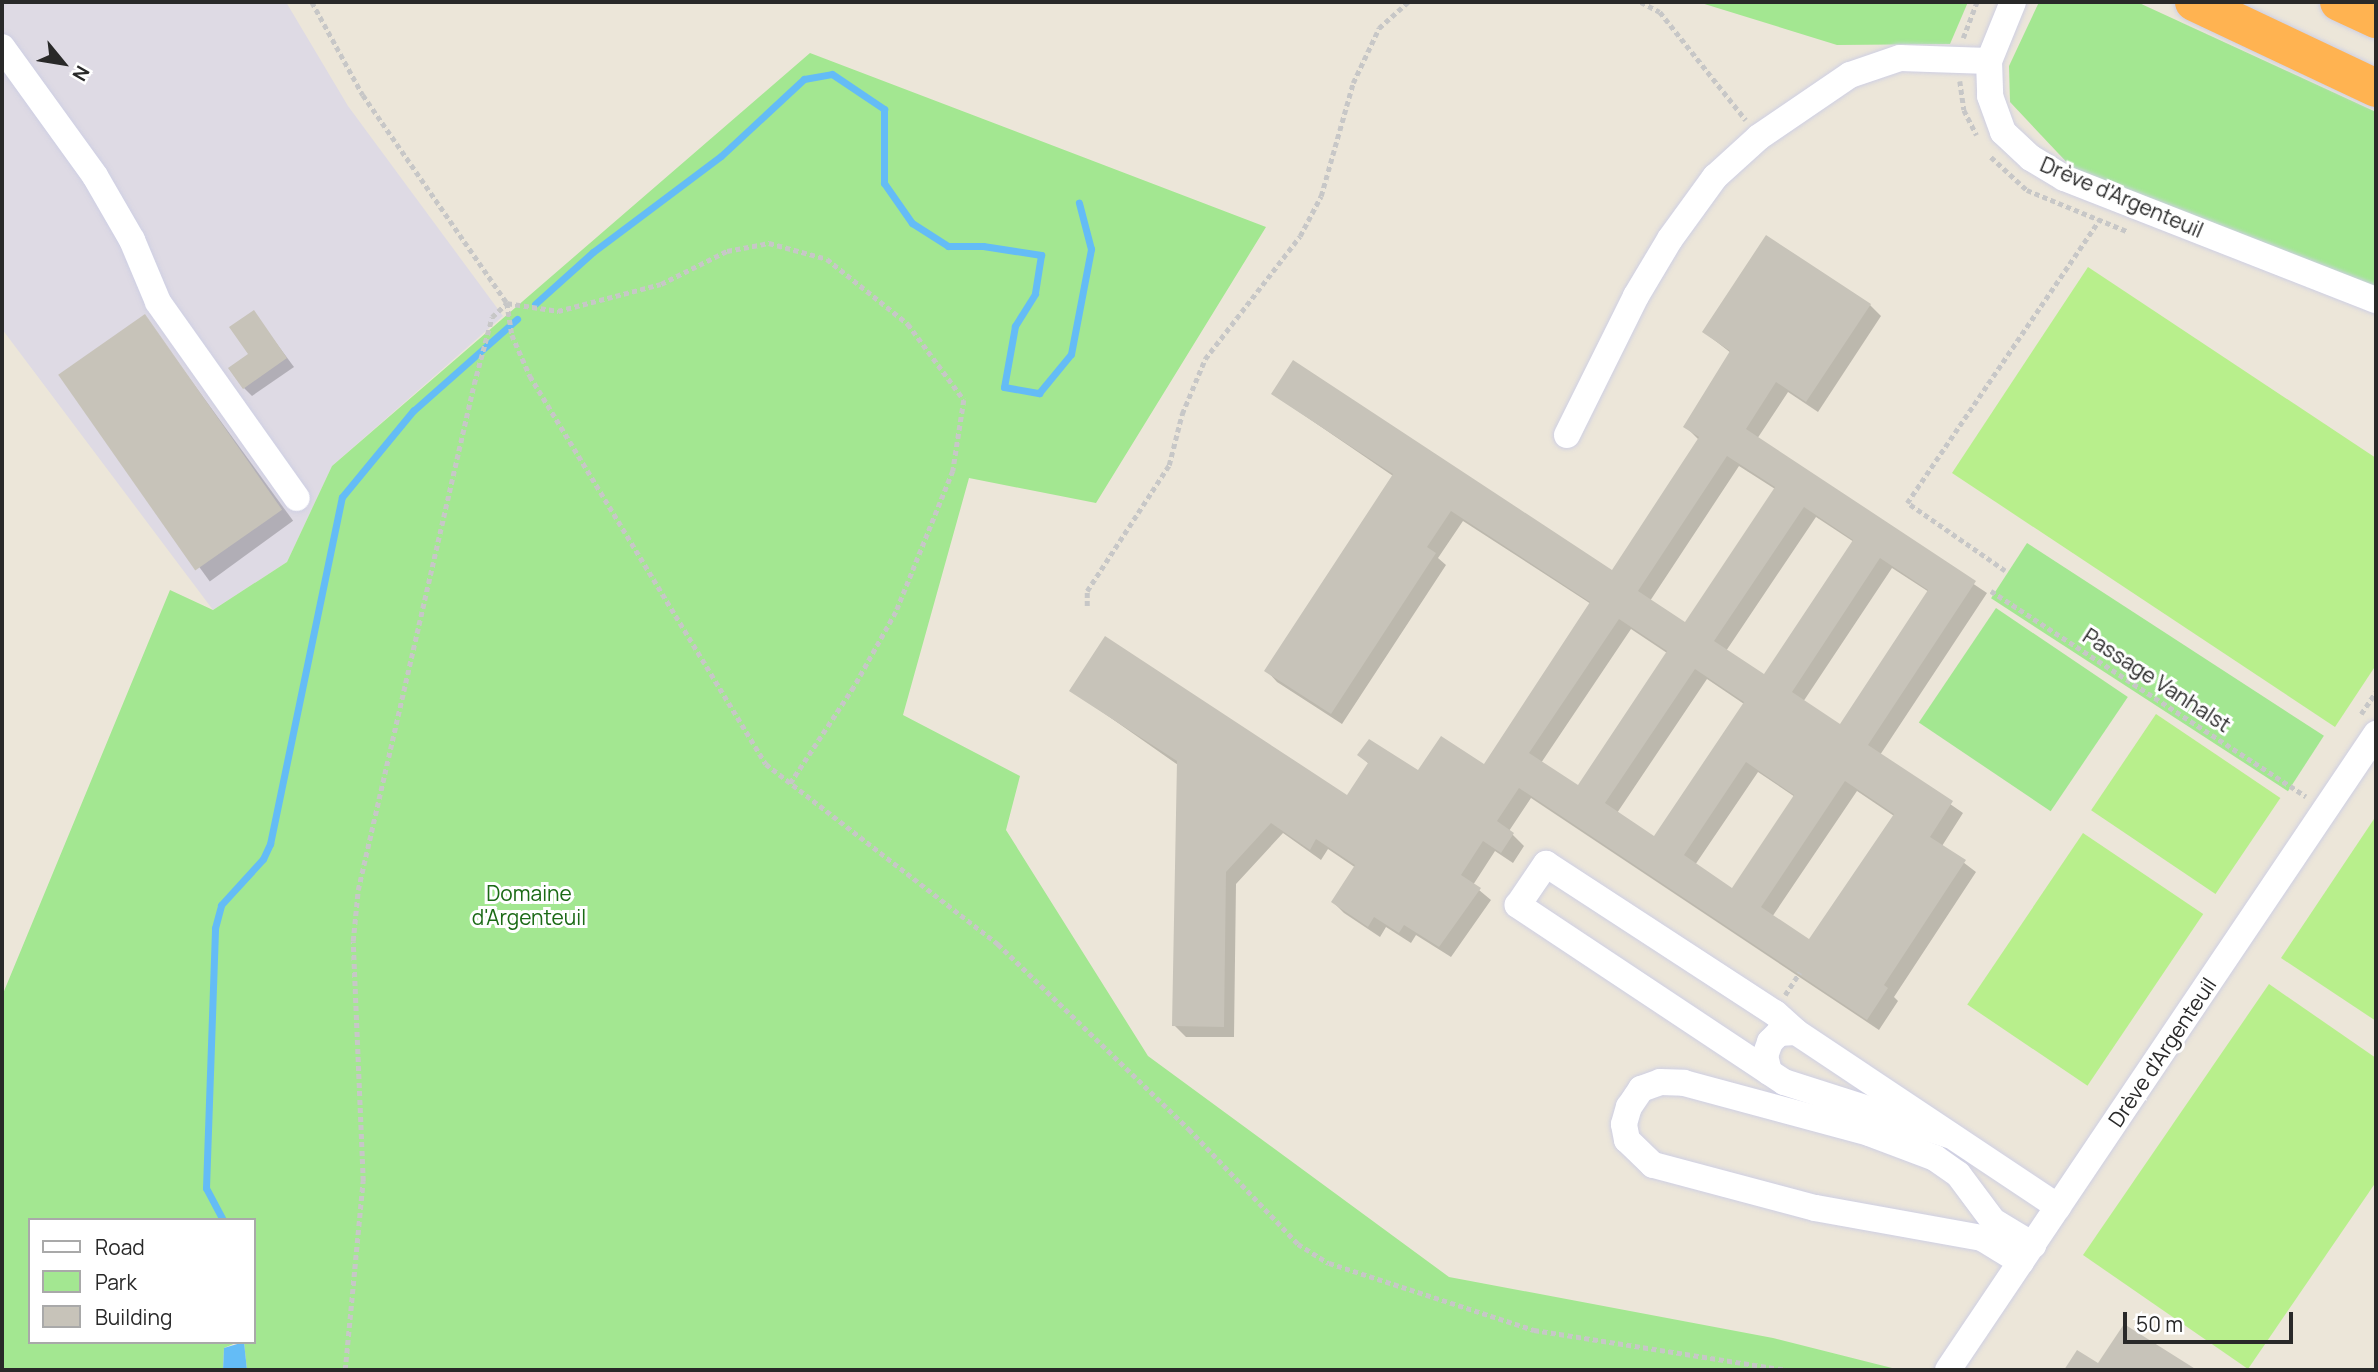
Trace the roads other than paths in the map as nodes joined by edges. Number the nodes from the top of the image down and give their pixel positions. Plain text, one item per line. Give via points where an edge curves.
1 (2194, 2) edge
2 (2339, 2) edge
3 (2009, 10) edge
4 (2376, 19) edge
5 (2, 47) edge
6 (1989, 61) junction
7 (2376, 89) edge
8 (2376, 300) edge
9 (1567, 435) dead end
10 (298, 498) dead end
11 (2376, 734) edge
12 (1796, 1032) junction
13 (1769, 1072) junction
14 (1948, 1135) junction
15 (2058, 1207) junction
16 (2027, 1253) junction
17 (1948, 1370) edge

1 - 7 highway
2 - 4 highway
3 - 6 street, Drève d'Argenteuil
5 - 10 street via 94,176 132,240 159,302
6 - 8 street, Drève d'Argenteuil via 1990,96 2003,132 2031,159 2112,197
6 - 9 street via 1900,58 1862,71 1807,102 1759,137 1715,177 1670,240 1636,296
11 - 15 street, Drève d'Argenteuil
12 - 13 street via 1779,1033 1770,1042 1765,1056
12 - 13 street via 1546,864 1518,905
12 - 14 street
13 - 14 street via 1803,1089
14 - 15 street
15 - 16 street, Drève d'Argenteuil
16 - 16 street via 1982,1238 1815,1208 1653,1165 1627,1140 1624,1124 1629,1107 1641,1089 1660,1082 1684,1083 1869,1133 1935,1158 1958,1174 1993,1221
16 - 17 street, Drève d'Argenteuil

